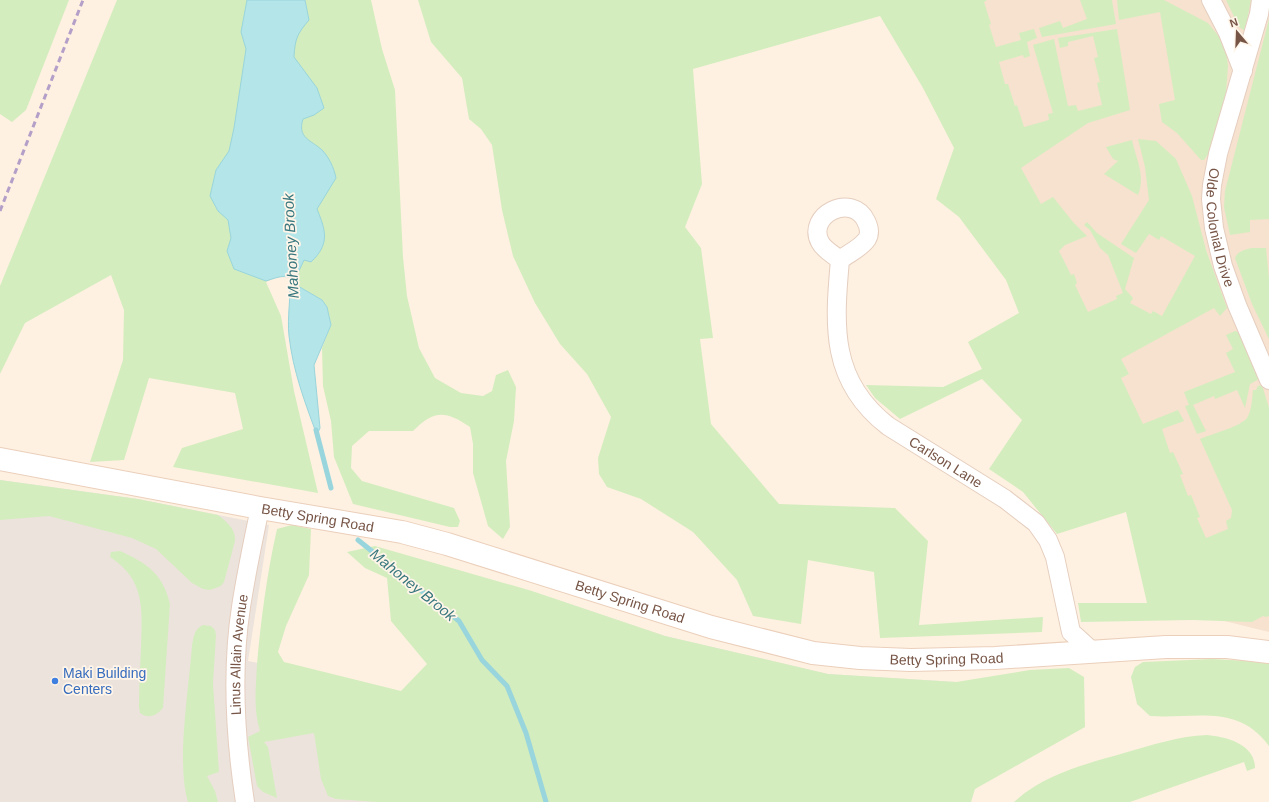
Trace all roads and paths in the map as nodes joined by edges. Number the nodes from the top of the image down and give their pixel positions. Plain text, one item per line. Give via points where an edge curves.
1 (1212, 0) edge
2 (1261, 0) edge
3 (1242, 71) junction
4 (840, 260) dead end
5 (1269, 380) edge
6 (0, 459) edge
7 (260, 508) junction
8 (1092, 651) junction
9 (1269, 652) edge
10 (245, 802) edge

1 - 3 street
2 - 3 street, Olde Colonial Drive
3 - 5 street, Olde Colonial Drive via 1215,170 1212,214 1217,247 1229,284
4 - 8 street, Carlson Lane via 836,312 838,343 846,371 864,404 888,426 1006,499 1036,524 1048,540 1055,557 1071,632
6 - 7 street, Betty Spring Road
7 - 8 street, Betty Spring Road via 402,532 711,627 813,652 860,658 911,660 995,658
7 - 10 street, Linus Allain Avenue via 241,608 235,667 236,733
8 - 9 street, Betty Spring Road via 1209,646

